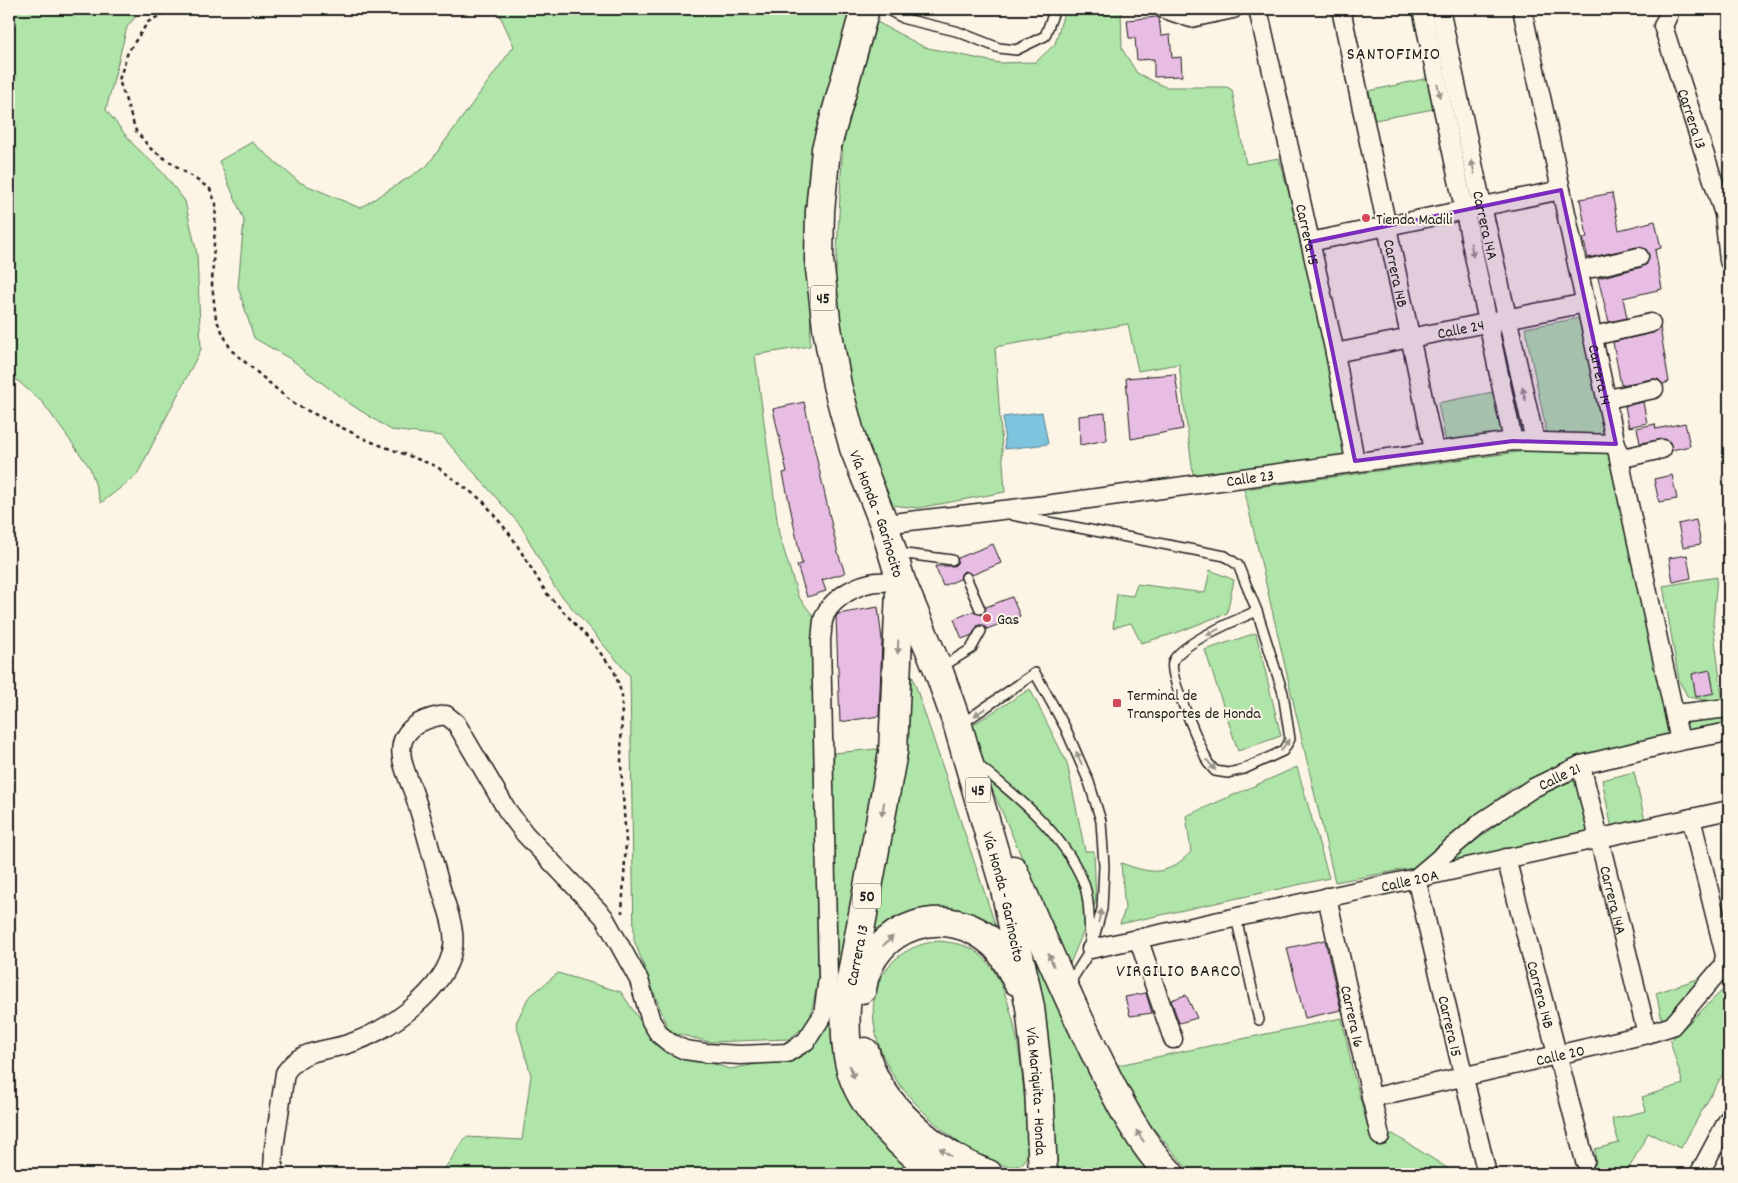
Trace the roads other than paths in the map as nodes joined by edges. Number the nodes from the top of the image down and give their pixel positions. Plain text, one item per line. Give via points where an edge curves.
1 (866, 9) edge
2 (886, 9) edge
3 (1055, 9) edge
4 (1164, 9) edge
5 (1233, 9) edge
6 (1258, 9) edge
7 (1341, 9) edge
8 (1422, 9) edge
9 (1440, 9) edge
10 (1522, 9) edge
11 (1673, 9) edge
12 (1561, 190) junction
13 (1473, 209) junction
14 (1386, 227) junction
15 (1310, 242) junction
16 (1639, 257) dead end
17 (1729, 261) edge
18 (1579, 271) junction
19 (1586, 303) junction
20 (1507, 320) junction
21 (1487, 324) junction
22 (1651, 324) dead end
23 (1593, 336) junction
24 (1410, 339) junction
25 (1335, 353) junction
26 (1654, 389) dead end
27 (1608, 399) junction
28 (1513, 440) junction
29 (1535, 441) junction
30 (1662, 449) dead end
31 (1434, 450) junction
32 (1618, 452) junction
33 (1355, 461) junction
34 (987, 512) junction
35 (884, 524) junction
36 (892, 552) junction
37 (952, 560) dead end
38 (966, 577) dead end
39 (901, 581) junction
40 (980, 609) dead end
41 (1257, 611) junction
42 (981, 631) dead end
43 (938, 669) junction
44 (1729, 708) edge
45 (1675, 714) junction
46 (958, 726) junction
47 (1729, 732) edge
48 (1680, 741) junction
49 (968, 757) junction
50 (1581, 765) junction
51 (979, 793) junction
52 (1729, 810) edge
53 (1691, 818) junction
54 (1599, 838) junction
55 (1506, 858) junction
56 (1416, 878) junction
57 (1326, 897) junction
58 (1236, 917) junction
59 (1138, 938) junction
60 (1091, 948) junction
61 (1065, 991) junction
62 (1030, 1007) junction
63 (1259, 1020) dead end
64 (1647, 1034) junction
65 (1173, 1039) dead end
66 (1557, 1053) junction
67 (1463, 1076) junction
68 (1372, 1098) junction
69 (1729, 1118) edge
70 (1380, 1136) dead end
71 (1585, 1161) dead end
72 (273, 1174) edge
73 (942, 1174) edge
74 (988, 1174) edge
75 (1043, 1174) edge
76 (1170, 1174) edge
77 (1487, 1174) edge
78 (1699, 1174) edge

1 - 35 highway, Vía Honda - Garinocito / 45 via 826,149 819,260 837,385 854,448
2 - 3 lane via 905,19 956,31 999,48 1016,50 1045,36
4 - 5 street via 1192,18
6 - 15 street, Carrera 15
7 - 14 street, Carrera 14B
8 -> 13 street, Carrera 14A
13 -> 9 street, Carrera 14A
10 - 12 street, Carrera 14
11 - 17 street, Carrera 13 via 1663,26 1724,214
12 - 13 street
12 - 18 street, Carrera 14
13 - 14 street
13 - 20 street, Carrera 14A
13 -> 21 street, Carrera 14A
14 - 15 street
14 - 24 street, Carrera 14B
15 - 25 street, Carrera 15
16 - 18 street
18 - 19 street, Carrera 14
19 - 20 street, Calle 24
19 - 23 street, Carrera 14
20 - 21 street, Calle 24
29 -> 20 street, Carrera 14A
21 - 24 street, Calle 24
21 - 28 street, Carrera 14A
22 - 23 street
23 - 27 street, Carrera 14
24 - 25 street, Calle 24
24 - 31 street, Carrera 14B
25 - 33 street, Carrera 15
26 - 27 street
27 - 32 street, Carrera 14
28 - 29 street, Calle 23
28 - 31 street, Calle 23
29 - 32 street, Calle 23
30 - 32 street, Calle 23
31 - 33 street, Calle 23
32 - 45 street, Carrera 14
33 - 34 street, Calle 23
34 - 35 street, Calle 23
34 - 41 lane via 1225,556 1238,565
35 - 36 highway, Vía Honda - Garinocito / 45
36 - 37 lane
36 - 39 highway, Vía Honda - Garinocito / 45
38 - 40 lane
39 - 43 highway, Vía Honda - Garinocito / 45
39 - 72 street via 868,583 837,599 823,620 828,978 823,1015 797,1048 772,1055 706,1053 685,1050 659,1034 651,1021 639,980 604,917 516,822 456,723 446,715 433,717 414,727 404,739 402,759 454,936 447,965 405,1014 386,1028 348,1045 301,1056 291,1063 285,1073
39 -> 73 highway, Carrera 13 / 50 via 893,752 846,1006 844,1036 850,1068 863,1097 905,1147
41 -> 41 lane via 1194,642 1175,657 1172,665 1180,696 1208,763 1215,771 1228,773 1244,769 1283,751 1290,739 1283,692
42 - 43 lane via 971,649
43 - 46 highway, Vía Honda - Garinocito / 45
44 - 45 street
45 - 48 street, Carrera 14
46 - 49 highway, Vía Honda - Garinocito / 45
60 -> 46 lane via 1102,909 1102,821 1065,727 1035,673
47 - 48 street, Calle 21
48 - 50 street, Calle 21
49 - 51 highway, Vía Honda - Garinocito / 45
49 - 60 lane via 1018,797 1044,823 1065,852 1083,882
50 - 54 street, Carrera 14A
50 - 56 street, Calle 21 via 1534,788 1482,821
61 -> 51 highway
51 - 62 highway, Vía Honda - Garinocito / 45 via 1005,889
52 - 53 street, Calle 20A
53 - 54 street, Calle 20A
53 - 64 street, Calle 20 via 1725,954 1723,966 1672,1026
54 - 55 street, Calle 20A
54 - 64 street, Carrera 14A
55 - 56 street, Calle 20A
55 - 66 street, Carrera 14B
56 - 57 street, Calle 20A
56 - 67 street, Carrera 15
57 - 58 street, Calle 20A
57 - 68 street, Carrera 16
58 - 59 street, Calle 20A
58 - 63 lane
59 - 60 street, Calle 20A
59 - 65 street
60 - 61 lane
76 -> 61 highway via 1147,1148 1118,1101
74 -> 62 highway, Carrera 13 via 956,1160 932,1142 892,1104 877,1083 866,1059 862,1036 860,1008 863,982 874,957 905,928 930,921 954,922 980,933 996,946
62 - 75 highway, Vía Mariquita - Honda via 1039,1087
64 - 66 street, Calle 20
66 - 67 street, Calle 20
66 - 71 street, Carrera 14B
67 - 68 street, Calle 20
67 - 77 street, Carrera 15
68 - 70 street, Carrera 16
69 - 78 street

